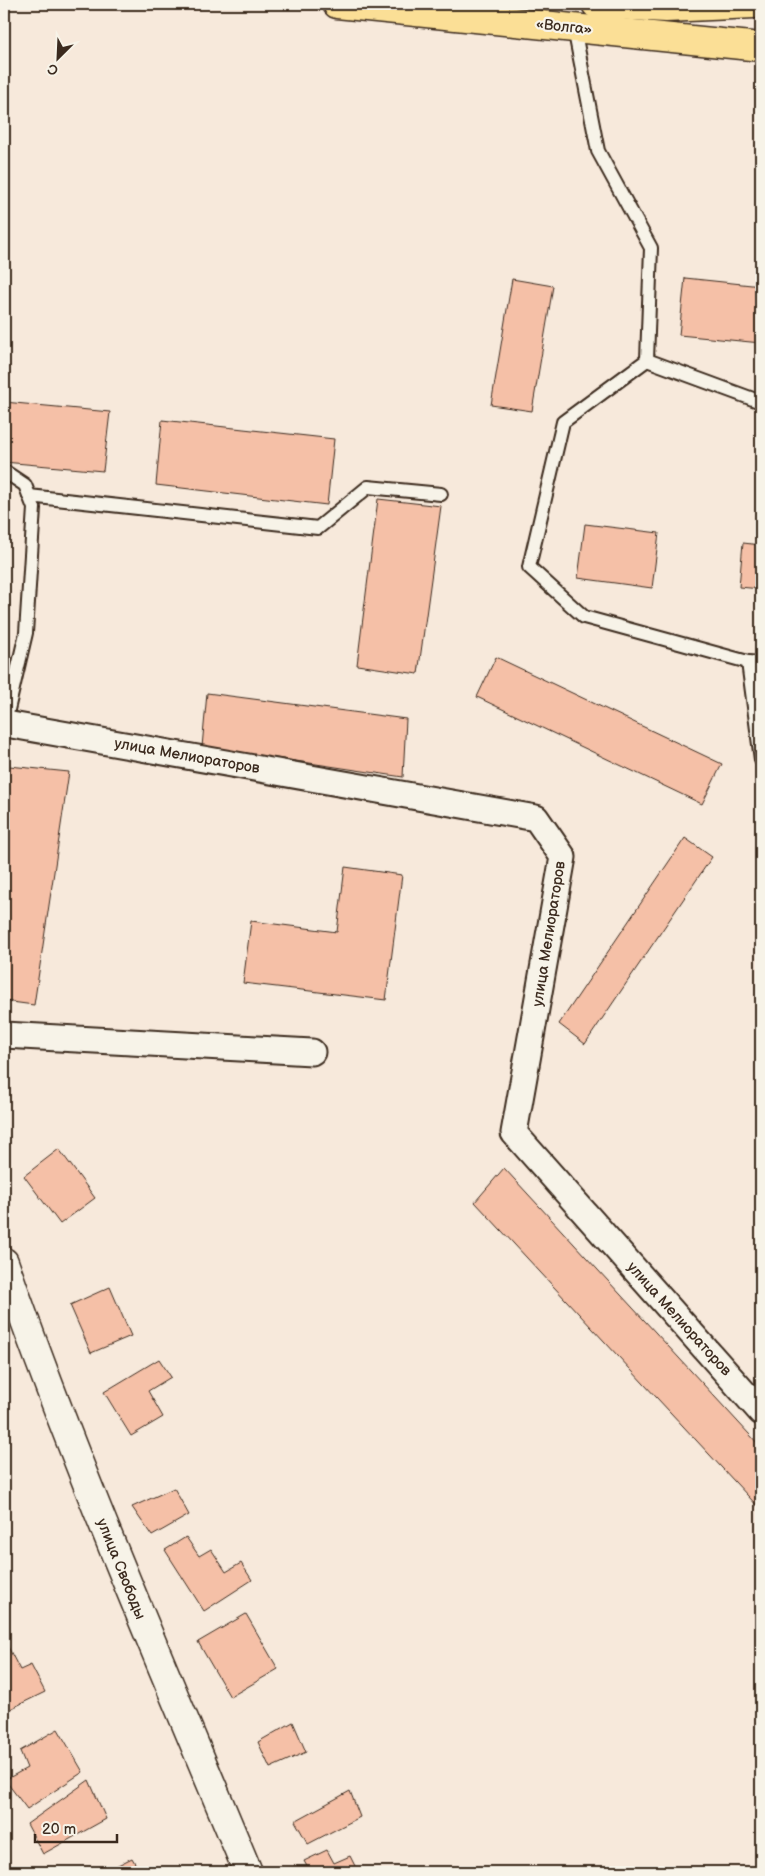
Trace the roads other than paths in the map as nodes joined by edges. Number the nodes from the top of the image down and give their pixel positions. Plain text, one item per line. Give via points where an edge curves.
1 (337, 4) edge
2 (596, 4) edge
3 (754, 4) edge
4 (670, 6) edge
5 (574, 28) junction
6 (761, 47) edge
7 (647, 360) junction
8 (761, 402) edge
9 (4, 471) edge
10 (441, 494) dead end
11 (29, 496) junction
12 (748, 662) junction
13 (761, 663) edge
14 (5, 727) edge
15 (761, 760) edge
16 (4, 1035) edge
17 (312, 1052) dead end
18 (4, 1262) edge
19 (761, 1412) edge
20 (248, 1872) edge

1 - 5 highway, «Волга»
2 - 4 highway, «Волга»
3 - 4 highway, «Волга»
5 - 6 highway, «Волга»
5 - 7 lane via 598,151 651,248
7 - 8 lane
7 - 12 lane via 564,422 529,567 584,617
9 - 11 lane via 25,485
10 - 11 lane via 368,487 318,528
11 - 14 lane via 34,508 26,633
12 - 13 lane
12 - 15 lane
14 - 19 street, улица Мелиораторов via 536,818 563,857 514,1133
16 - 17 street
18 - 20 main road, улица Свободы via 44,1377

